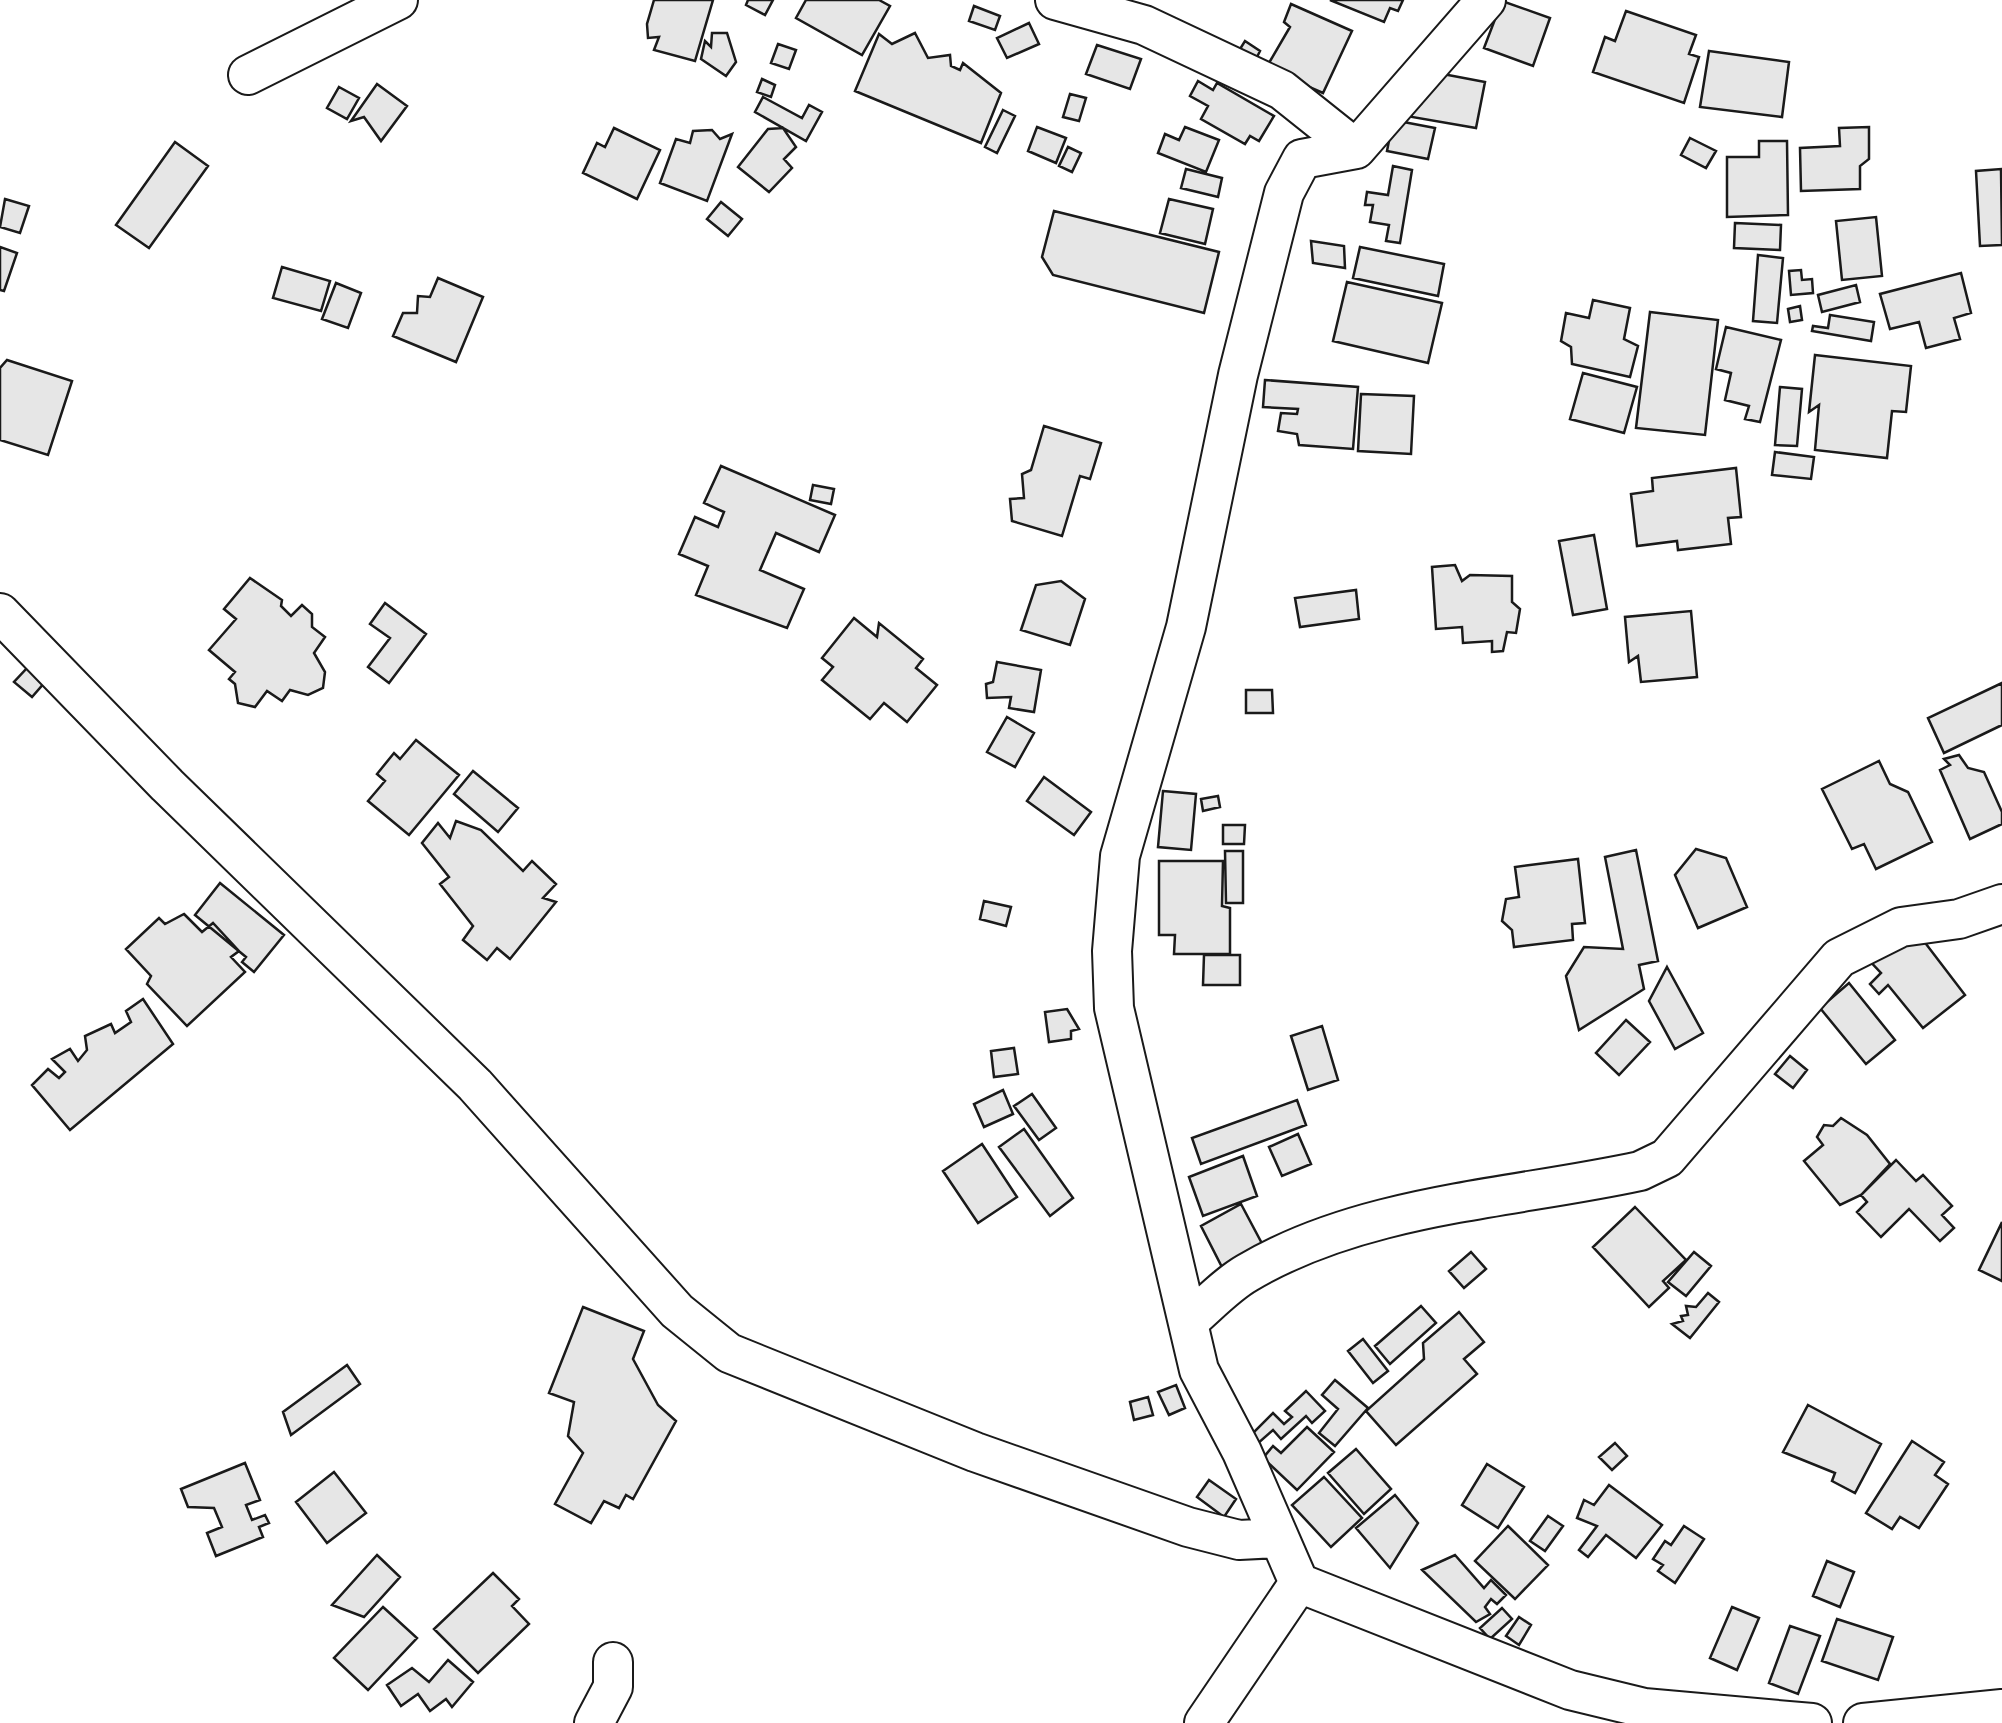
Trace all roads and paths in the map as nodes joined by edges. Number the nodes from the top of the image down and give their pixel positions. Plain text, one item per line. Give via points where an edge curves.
1 (398, 0) edge
2 (1055, 0) edge
3 (1486, 0) edge
4 (248, 75) dead end
5 (1356, 149) junction
6 (0, 612) edge
7 (2002, 904) edge
8 (1188, 1322) junction
9 (1278, 1538) junction
10 (1299, 1583) junction
11 (612, 1662) dead end
12 (2002, 1708) edge
13 (594, 1723) edge
14 (1204, 1723) edge
15 (1812, 1723) edge
16 (1863, 1723) edge

1 - 4 street
2 - 5 street via 1144,25 1282,90
3 - 5 street
5 - 8 street via 1302,159 1284,193 1186,627 1120,856 1114,1008
6 - 9 street via 167,785 475,1084 706,1336 743,1359 975,1452 1188,1527 1239,1540
7 - 8 street via 1959,919 1901,927 1839,958 1667,1158 1640,1171 1392,1218 1294,1248 1243,1275
8 - 9 street via 1199,1370
9 - 10 street
10 - 14 street
10 - 15 street via 1570,1690 1644,1708
11 - 13 street via 613,1687
12 - 16 street

